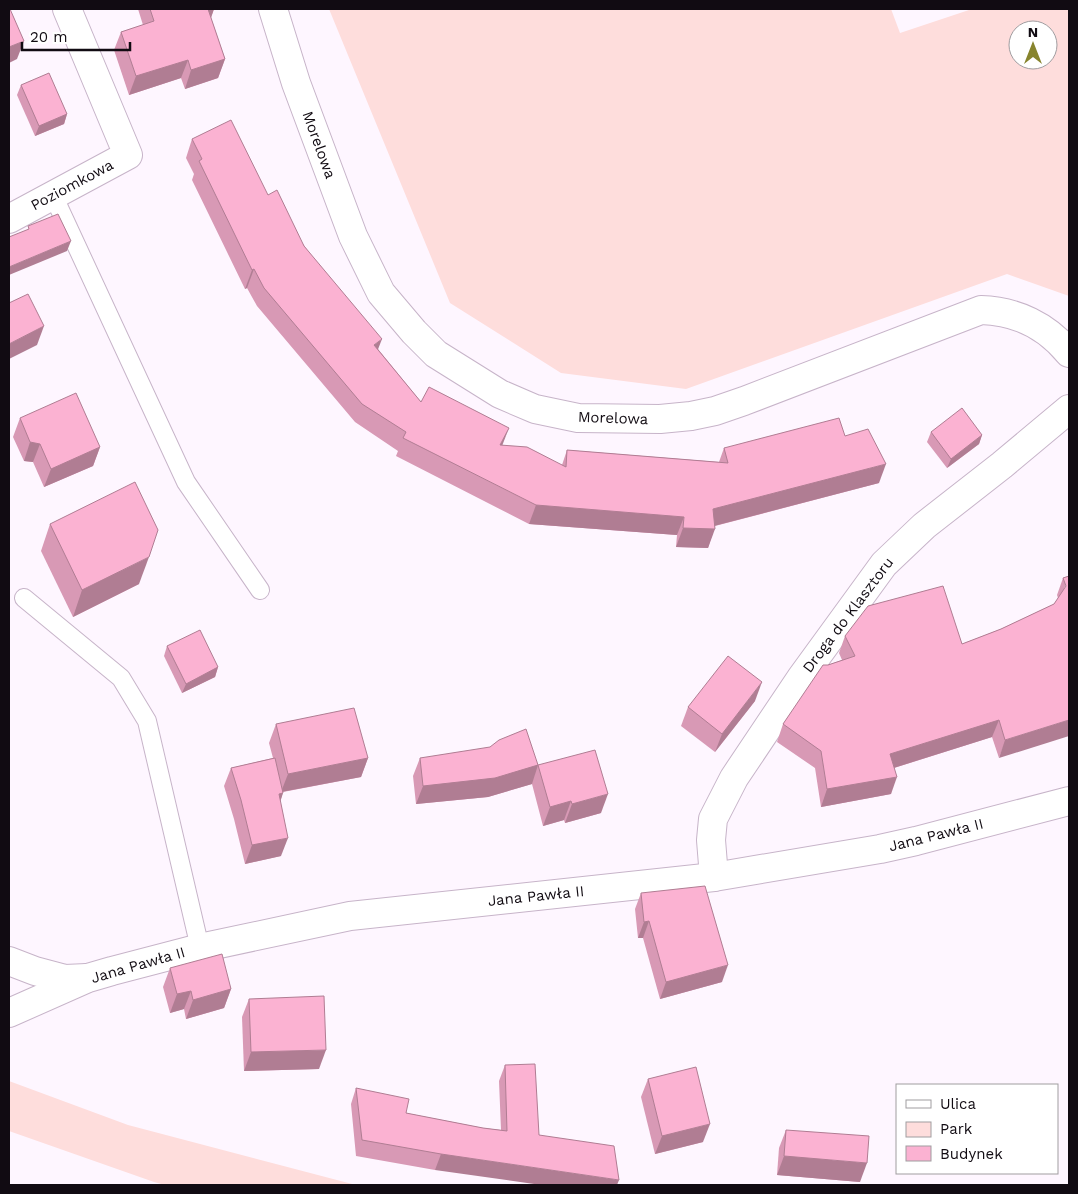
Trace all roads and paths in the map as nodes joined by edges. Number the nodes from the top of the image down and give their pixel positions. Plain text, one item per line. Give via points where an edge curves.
1 (67, 9) edge
2 (273, 9) edge
3 (53, 195) junction
4 (9, 219) edge
5 (1069, 353) edge
6 (1069, 409) edge
7 (260, 590) dead end
8 (24, 598) dead end
9 (1069, 800) edge
10 (714, 877) junction
11 (200, 948) junction
12 (9, 961) edge
13 (88, 978) junction
14 (9, 1013) edge

1 - 3 street, Poziomkowa via 128,155
2 - 5 street, Morelowa via 328,172 353,236 381,293 436,354 500,394 535,408 578,418 660,419 715,412 981,310 996,310 1030,321
3 - 4 street, Poziomkowa
3 - 7 lane via 186,482
6 - 10 street, Droga do Klasztoru via 924,526 884,564 801,678 734,778 713,819
8 - 11 lane via 121,678 147,721
9 - 10 street, Jana Pawła II via 916,842
10 - 11 street, Jana Pawła II via 350,916
11 - 13 street, Jana Pawła II
12 - 13 street via 65,979
13 - 14 street, Jana Pawła II

